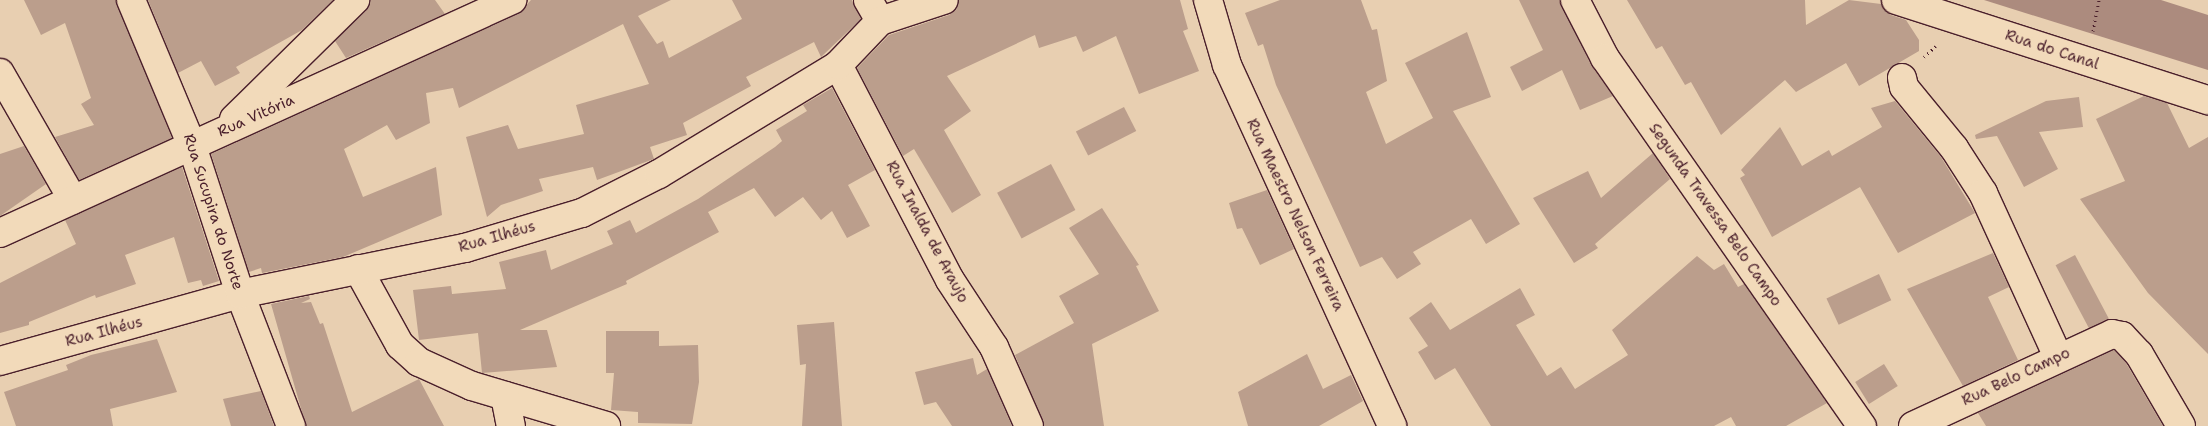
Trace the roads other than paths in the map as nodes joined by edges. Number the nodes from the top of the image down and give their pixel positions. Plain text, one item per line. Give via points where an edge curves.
1 (131, 0) edge
2 (355, 0) edge
3 (512, 0) edge
4 (944, 0) edge
5 (1208, 0) edge
6 (1575, 0) edge
7 (1896, 0) edge
8 (874, 10) edge
9 (838, 64) junction
10 (0, 73) edge
11 (1902, 78) road end
12 (2208, 100) edge
13 (220, 132) junction
14 (192, 146) junction
15 (73, 200) junction
16 (0, 233) edge
17 (358, 269) junction
18 (240, 294) junction
19 (2058, 357) junction
20 (0, 361) edge
21 (505, 396) junction
22 (291, 426) edge
23 (511, 426) edge
24 (606, 426) edge
25 (1029, 426) edge
26 (1392, 426) edge
27 (1862, 426) edge
28 (1913, 426) edge
29 (2181, 426) edge

1 - 14 street, Rua Sucupira do Norte
2 - 13 street
3 - 13 street, Rua Vitória
4 - 8 street, Rua Ilhéus
5 - 26 street, Rua Maestro Nelson Ferreira via 1227,66
6 - 27 street, Segunda Travessa Belo Campo via 1605,58
7 - 12 street, Rua do Canal
8 - 9 street, Rua Ilhéus
9 - 17 street, Rua Ilhéus via 659,174 582,212 465,248
9 - 25 street, Rua Inalda de Araujo via 950,280 994,347
10 - 15 street
11 - 19 street via 1904,87 1954,148 1982,193
13 - 14 street, Rua Vitória
14 - 15 street, Rua Vitória
14 - 18 street, Rua Sucupira do Norte
15 - 16 street, Rua Vitória
17 - 18 street, Rua Ilhéus
17 - 21 street via 384,320 411,356 464,383
18 - 20 street, Rua Ilhéus
18 - 22 street, Rua Sucupira do Norte
19 - 28 street, Rua Belo Campo
19 - 29 street, Rua Belo Campo via 2100,338 2122,336 2139,354
21 - 23 street
21 - 24 street

